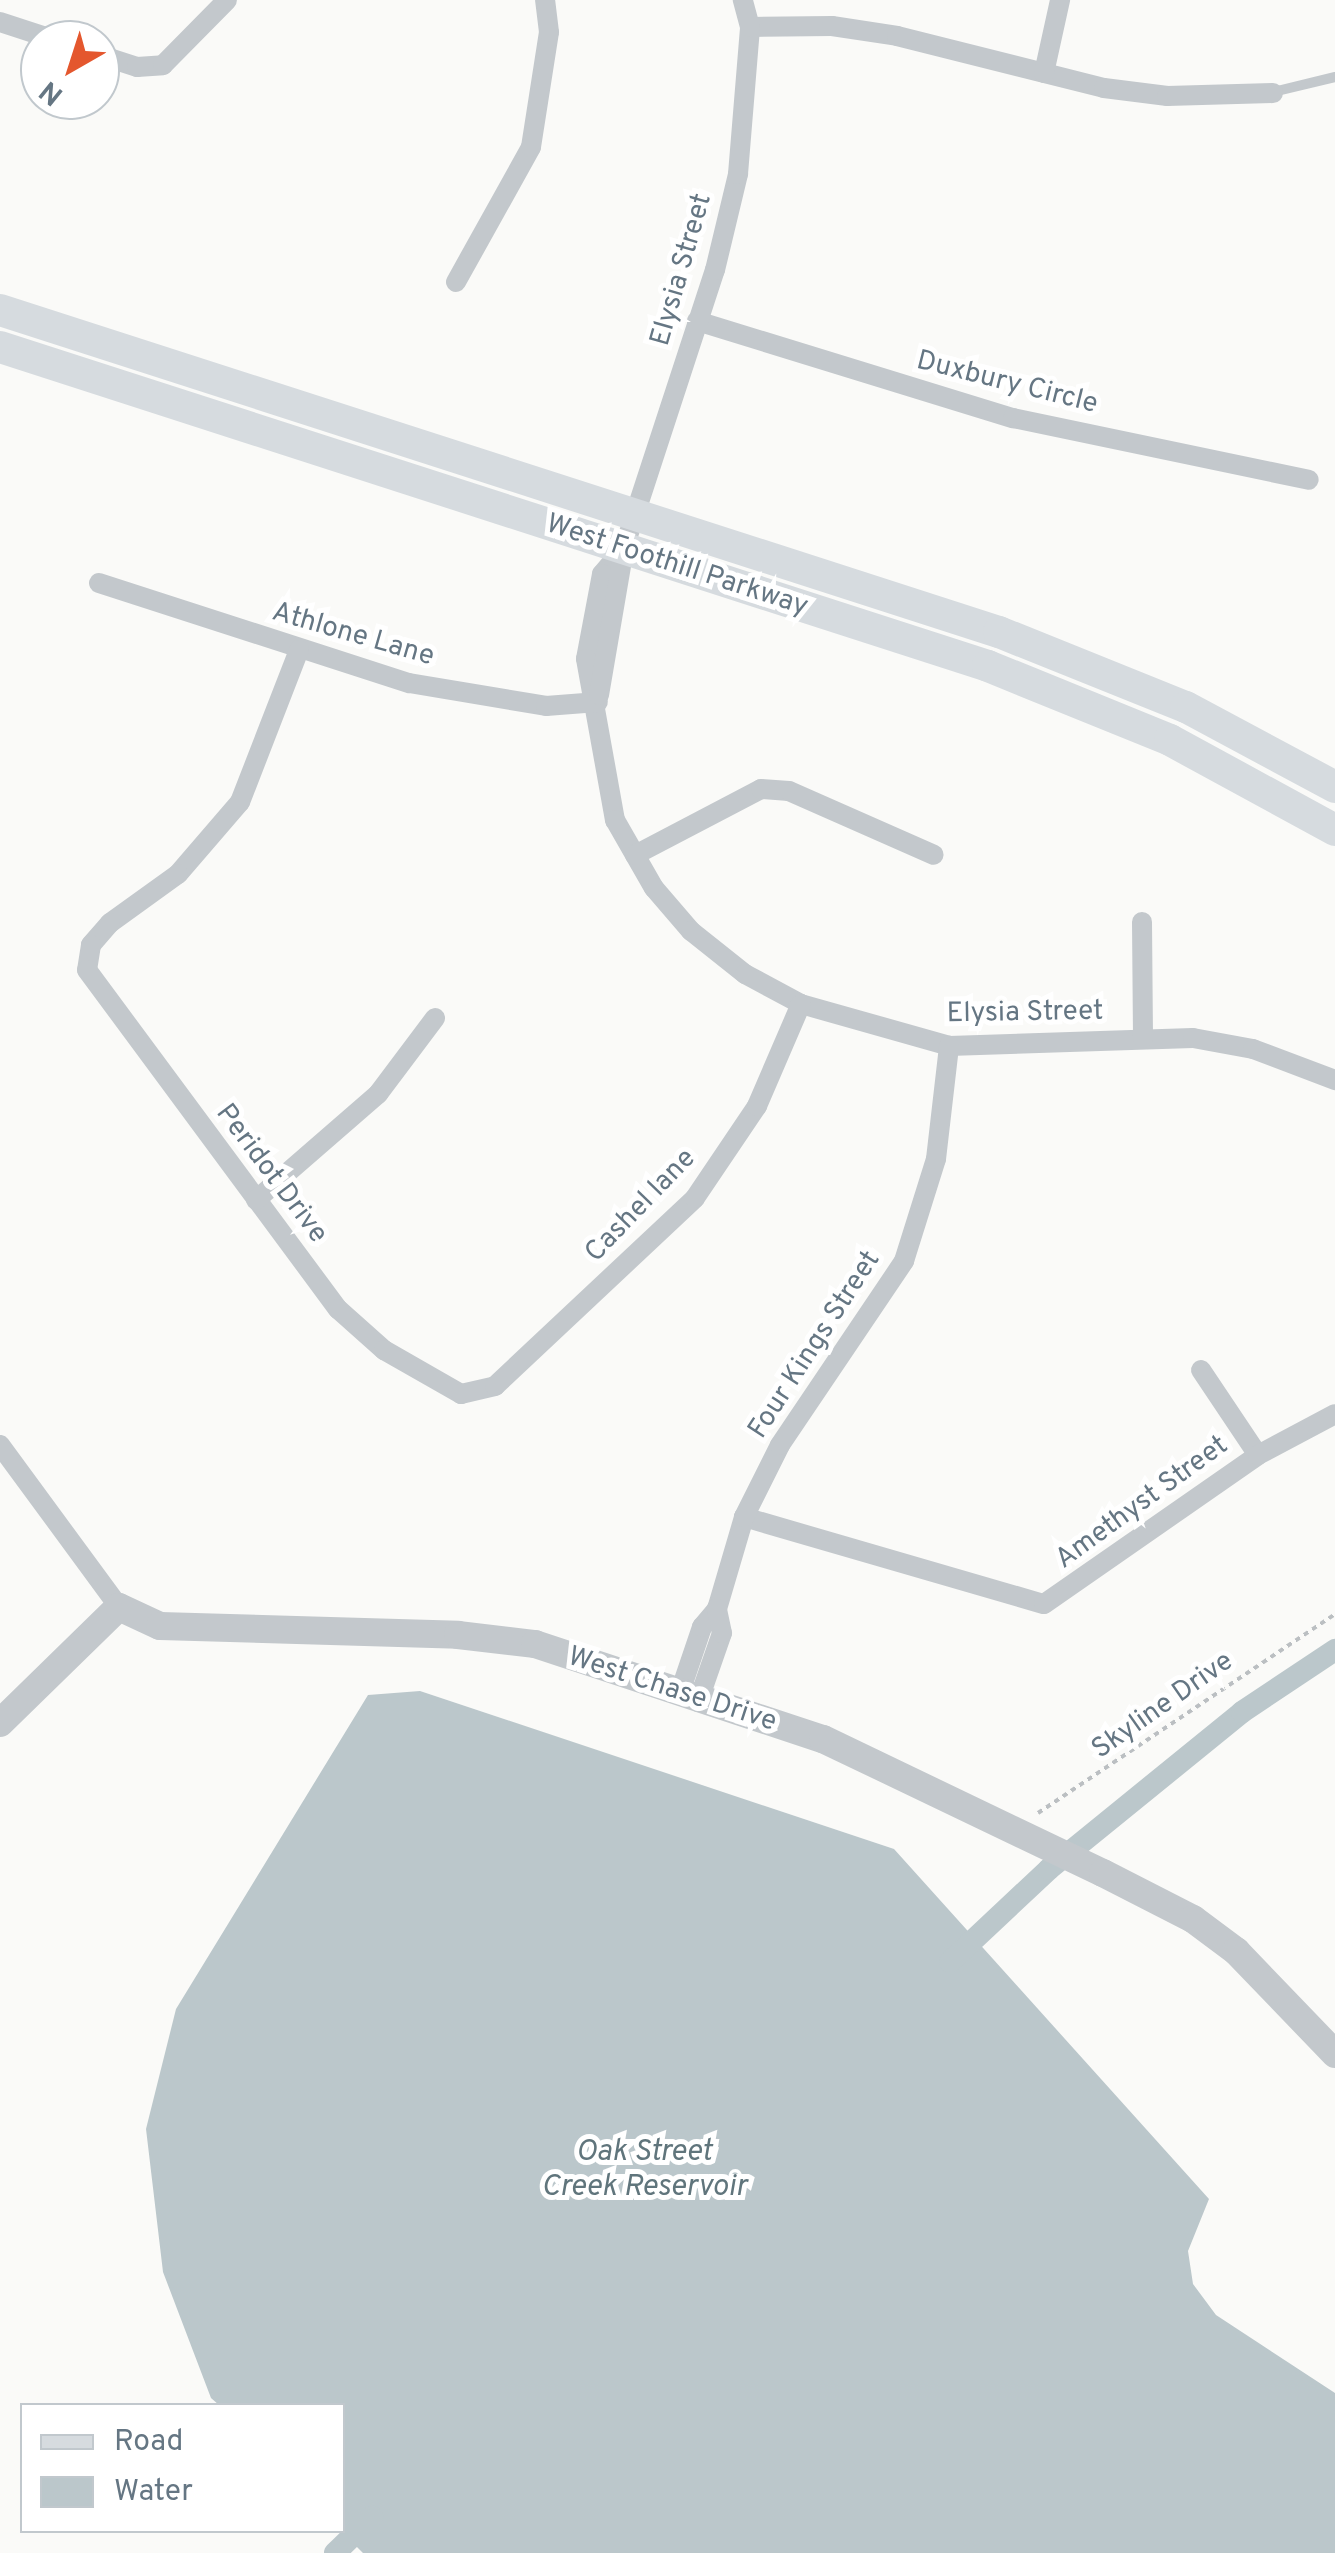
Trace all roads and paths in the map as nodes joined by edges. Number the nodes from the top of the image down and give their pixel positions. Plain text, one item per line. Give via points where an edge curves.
1 (227, 0) edge
2 (545, 0) edge
3 (743, 0) edge
4 (1060, 0) edge
5 (750, 27) junction
6 (120, 61) edge
7 (1044, 73) junction
8 (1335, 77) edge
9 (1272, 92) joint
10 (456, 282) dead end
11 (0, 310) edge
12 (697, 321) junction
13 (0, 347) edge
14 (1309, 480) dead end
15 (634, 513) junction
16 (624, 548) junction
17 (100, 583) dead end
18 (299, 650) junction
19 (598, 702) junction
20 (1335, 787) edge
21 (1335, 830) edge
22 (635, 855) junction
23 (934, 856) dead end
24 (1142, 922) dead end
25 (801, 1004) junction
26 (436, 1018) dead end
27 (1143, 1038) junction
28 (950, 1046) junction
29 (1335, 1080) edge
30 (256, 1200) junction
31 (1201, 1370) dead end
32 (461, 1394) joint
33 (1335, 1414) edge
34 (0, 1446) edge
35 (1258, 1455) junction
36 (744, 1517) junction
37 (118, 1607) junction
38 (1335, 1614) edge
39 (689, 1698) junction
40 (0, 1722) edge
41 (1011, 1827) junction
42 (1335, 2054) edge

1 - 6 street via 163,65
2 - 10 street via 549,32 531,147
3 - 5 street, Elysia Street
4 - 7 street
5 - 7 street via 832,26
5 - 12 street, Elysia Street via 738,174
7 - 9 street via 1166,96
8 - 9 lane
11 - 15 main road, West Foothill Parkway
12 - 14 street, Duxbury Circle via 1013,418
12 - 15 street, Elysia Street
13 - 16 main road, West Foothill Parkway
15 - 16 street, Elysia Street
15 - 20 main road, West Foothill Parkway via 1094,667
16 - 19 street, Elysia Street via 602,574 593,611 586,659
16 - 21 main road, West Foothill Parkway via 988,666 1095,708 1170,740
17 - 18 street, Athlone Lane
18 - 19 street, Athlone Lane via 475,697 546,706
18 - 30 street, Peridot Drive via 240,802 178,874 110,923 91,945 88,970
19 - 22 street, Elysia Street via 602,769 615,820
22 - 23 street via 761,789 789,791
22 - 25 street, Elysia Street via 691,931 745,974
24 - 27 street
25 - 28 street, Elysia Street
25 - 32 street, Cashel lane via 756,1106 695,1198 495,1386
26 - 30 street via 378,1094
27 - 28 street, Elysia Street
27 - 29 street, Elysia Street via 1253,1049
28 - 36 street, Four Kings Street via 936,1159 904,1261 780,1446
30 - 32 street, Peridot Drive via 338,1309 384,1350
31 - 35 street
33 - 35 street, Amethyst Street
34 - 37 street
35 - 36 street, Amethyst Street via 1044,1604
36 - 39 street, Four Kings Street via 716,1609 702,1627
37 - 39 street, West Chase Drive via 160,1626 496,1637 535,1644
37 - 40 street
38 - 41 path, Skyline Drive via 1056,1804
39 - 41 street, West Chase Drive via 823,1739
41 - 42 street, West Chase Drive via 1192,1920 1276,1988

